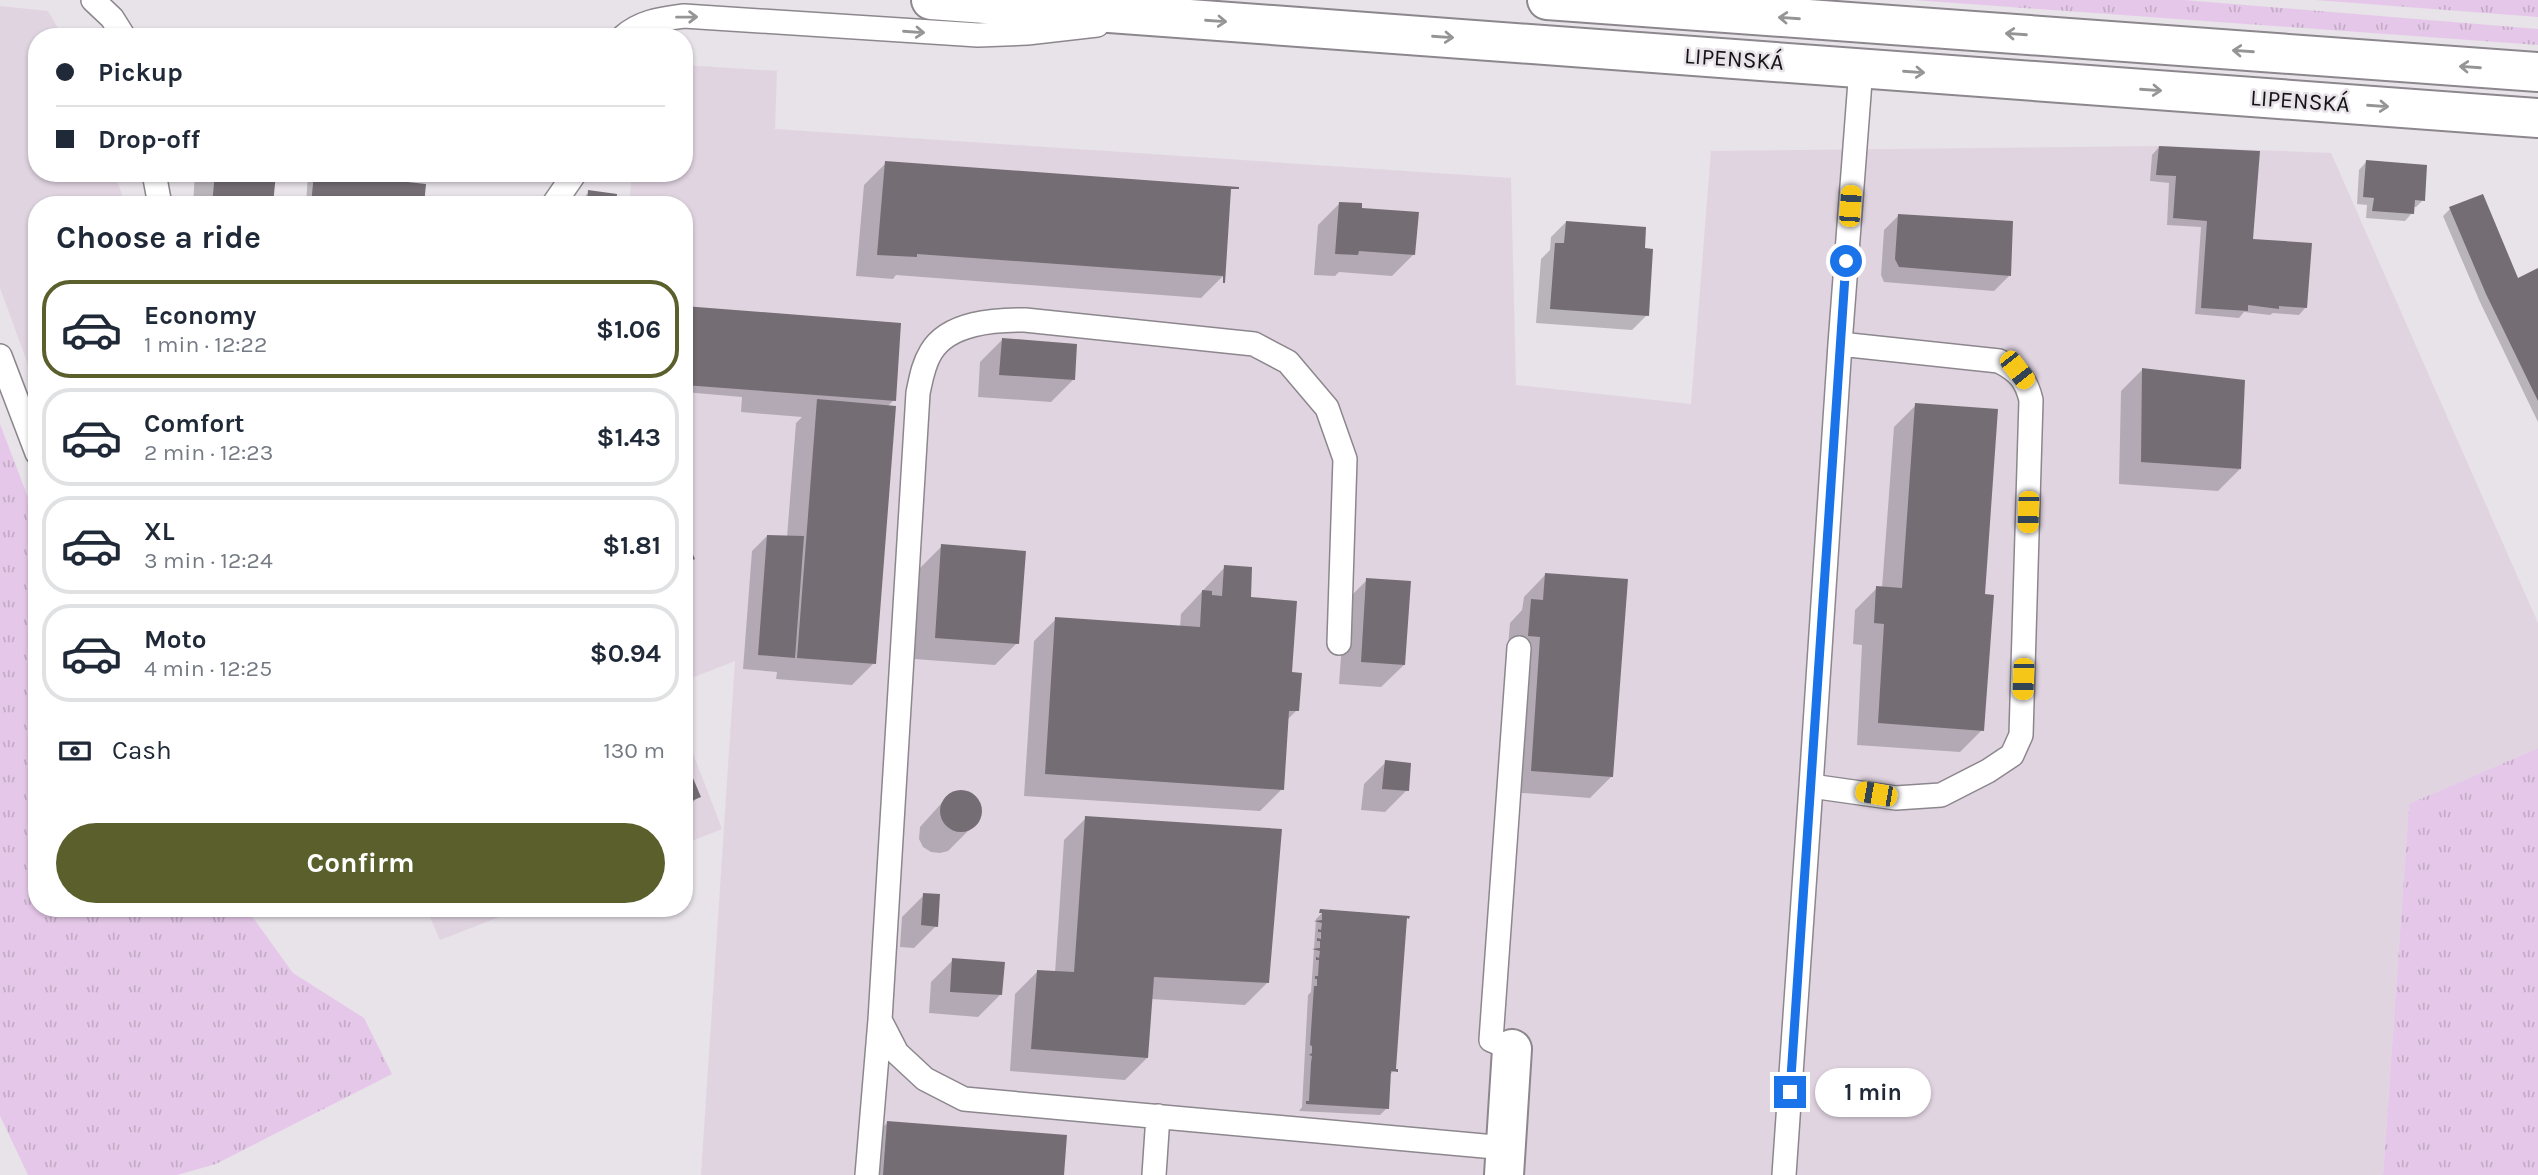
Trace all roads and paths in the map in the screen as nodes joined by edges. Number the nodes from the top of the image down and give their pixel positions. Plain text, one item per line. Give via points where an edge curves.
1 (93, 0) edge
2 (931, 0) edge
3 (1547, 0) edge
4 (1148, 16) junction
5 (118, 28) edge
6 (634, 28) edge
7 (1861, 68) junction
8 (2538, 72) edge
9 (2526, 120) edge
10 (1840, 344) junction
11 (0, 356) edge
12 (28, 429) edge
13 (1339, 643) dead end
14 (1519, 648) dead end
15 (1811, 786) junction
16 (880, 1020) junction
17 (1512, 1049) joint
18 (1158, 1116) junction
19 (1505, 1162) edge
20 (867, 1175) edge
21 (1154, 1175) edge
22 (1784, 1175) edge

1 - 5 lane
2 - 4 main road, LIPENSKÁ
8 -> 3 main road, LIPENSKÁ
6 -> 4 lane via 684,16 978,35 1089,27
4 -> 7 main road, LIPENSKÁ
7 -> 9 main road, LIPENSKÁ
7 - 10 lane
10 - 15 lane
10 - 15 lane via 1999,361 2017,370 2028,384 2021,735 2012,755 1941,795 1896,797
11 - 12 lane
13 - 16 lane via 1345,459 1327,408 1288,362 1254,344 1025,320 966,327 932,349 918,393
14 - 17 lane via 1491,1040
15 - 22 lane
16 - 18 lane via 897,1054 925,1079 964,1099
16 - 20 lane
17 - 19 main road
18 - 19 lane
18 - 21 lane

